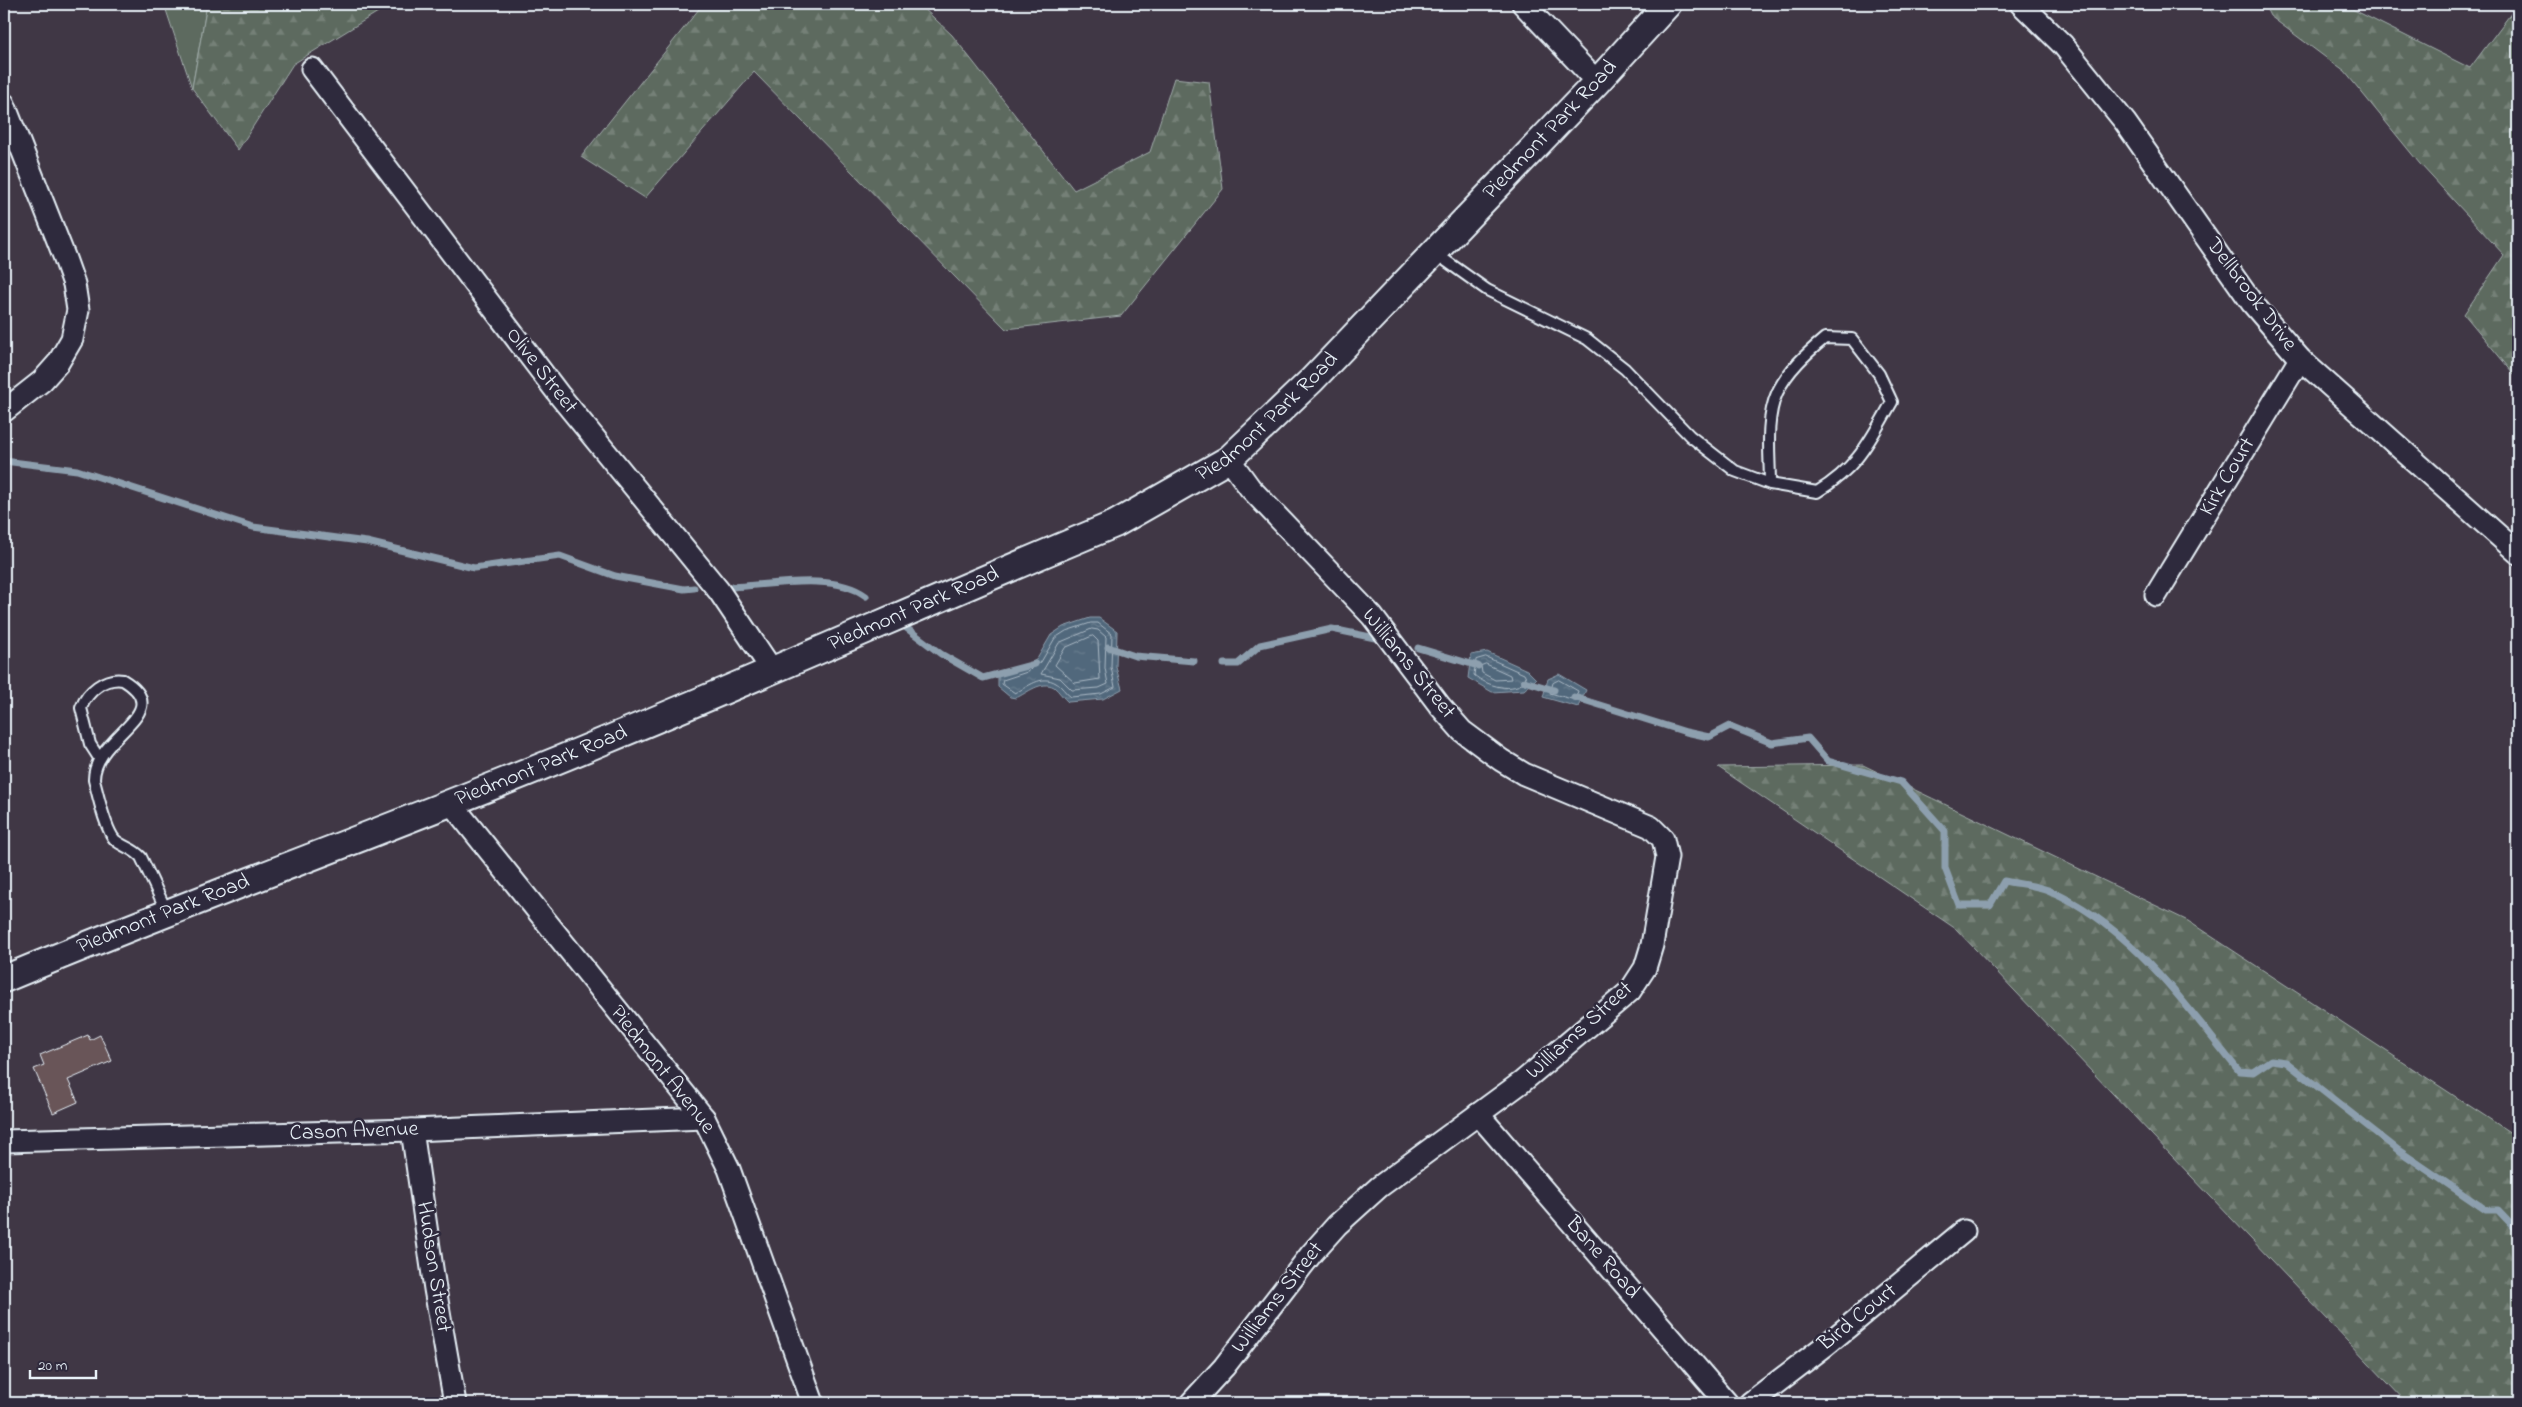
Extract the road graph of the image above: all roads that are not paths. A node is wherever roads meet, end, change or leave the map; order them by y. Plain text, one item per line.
1 (1523, 4) edge
2 (1668, 4) edge
3 (2021, 4) edge
4 (312, 69) dead end
5 (1597, 82) junction
6 (4, 104) edge
7 (1434, 252) junction
8 (2300, 359) junction
9 (4, 411) edge
10 (1229, 460) junction
11 (1770, 484) junction
12 (2518, 553) edge
13 (2156, 595) dead end
14 (772, 670) junction
15 (99, 758) junction
16 (451, 804) junction
17 (167, 913) junction
18 (4, 979) edge
19 (1478, 1114) junction
20 (704, 1118) junction
21 (412, 1130) junction
22 (4, 1141) edge
23 (1964, 1231) dead end
24 (455, 1403) edge
25 (813, 1403) edge
26 (1191, 1403) edge
27 (1727, 1403) edge
28 (1750, 1403) edge

1 - 5 street
2 - 5 street, Piedmont Park Road
3 - 8 street, Dellbrook Drive
4 - 14 street, Olive Street
5 - 7 street, Piedmont Park Road
6 - 9 street
7 - 10 street, Piedmont Park Road
7 - 11 lane
8 - 12 street, Dellbrook Drive
8 - 13 street, Kirk Court
10 - 14 street, Piedmont Park Road
10 - 19 street, Williams Street
11 - 11 lane
14 - 16 street, Piedmont Park Road
15 - 15 lane
15 - 17 lane
16 - 17 street, Piedmont Park Road
16 - 20 street, Piedmont Avenue
17 - 18 street, Piedmont Park Road
19 - 26 street, Williams Street
19 - 27 street, Bane Road
20 - 21 street, Cason Avenue
20 - 25 street, Piedmont Avenue
21 - 22 street, Cason Avenue
21 - 24 street, Hudson Street
23 - 28 street, Bird Court

